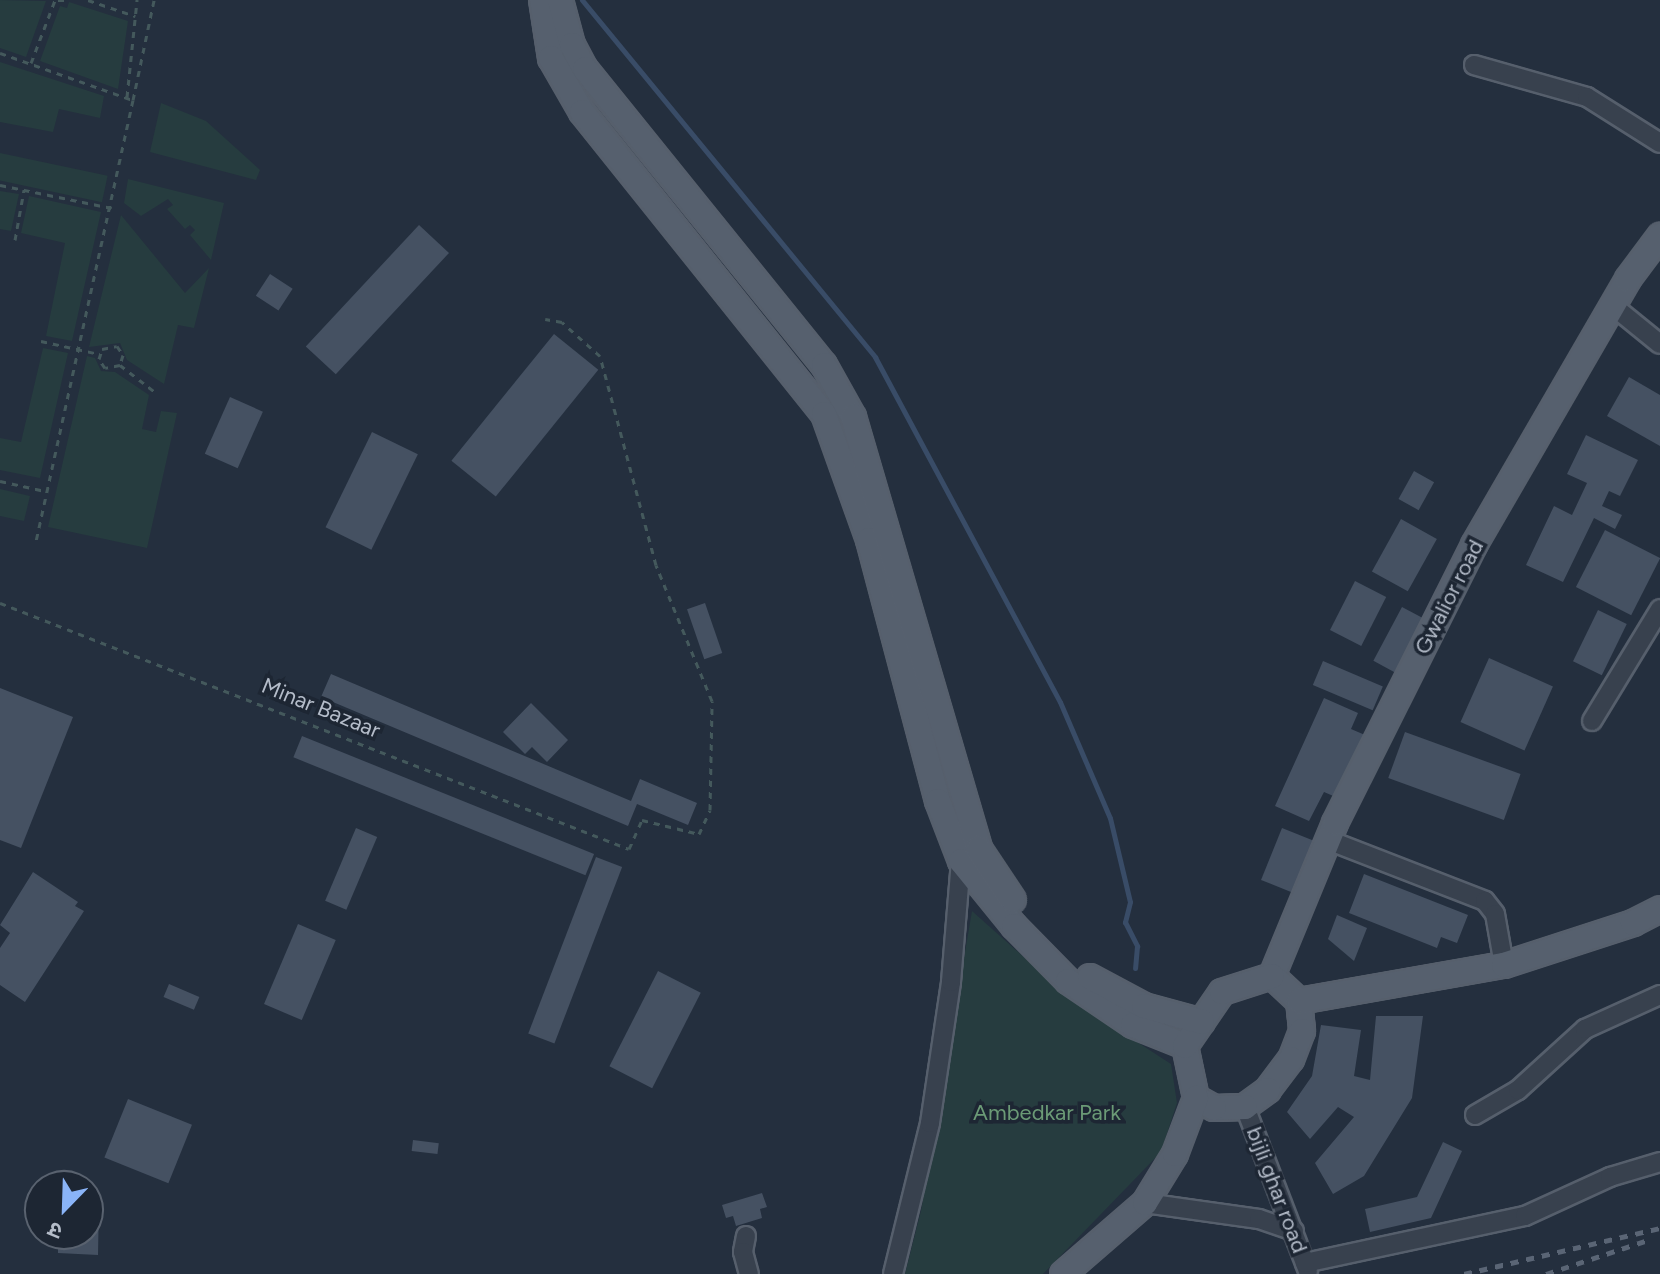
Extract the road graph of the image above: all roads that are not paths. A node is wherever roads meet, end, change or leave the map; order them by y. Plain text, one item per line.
1 (551, 4) edge
2 (1474, 65) dead end
3 (630, 130) junction
4 (1660, 143) edge
5 (609, 147) junction
6 (1660, 236) edge
7 (1613, 306) junction
8 (1660, 344) edge
9 (835, 409) junction
10 (1660, 609) edge
11 (1592, 721) dead end
12 (1328, 840) junction
13 (961, 861) junction
14 (1660, 909) edge
15 (1504, 965) junction
16 (1272, 976) junction
17 (1660, 995) edge
18 (1299, 1001) junction
19 (1202, 1022) junction
20 (1185, 1046) junction
21 (1196, 1098) junction
22 (1245, 1107) junction
23 (1475, 1115) dead end
24 (1660, 1162) edge
25 (1145, 1203) junction
26 (1294, 1231) junction
27 (746, 1236) dead end
28 (1307, 1268) edge
29 (749, 1274) edge
30 (893, 1274) edge
31 (1063, 1274) edge

1 - 3 main road
1 - 5 main road
2 - 4 street
3 - 5 main road
3 - 9 main road
5 - 9 main road
6 - 7 main road, Gwalior road
7 - 8 street
7 - 12 main road, Gwalior road
9 - 13 main road
9 - 19 main road
10 - 11 street
12 - 15 street
12 - 16 main road, Gwalior road
13 - 20 main road
13 - 30 street
14 - 15 main road
15 - 18 main road
16 - 18 main road
16 - 19 main road
17 - 23 street
18 - 22 main road
19 - 20 main road
20 - 21 main road
21 - 22 main road
21 - 25 main road
22 - 26 street, bijli ghar road
24 - 28 street
25 - 26 street
25 - 31 main road
26 - 28 street, bijli ghar road
27 - 29 street

